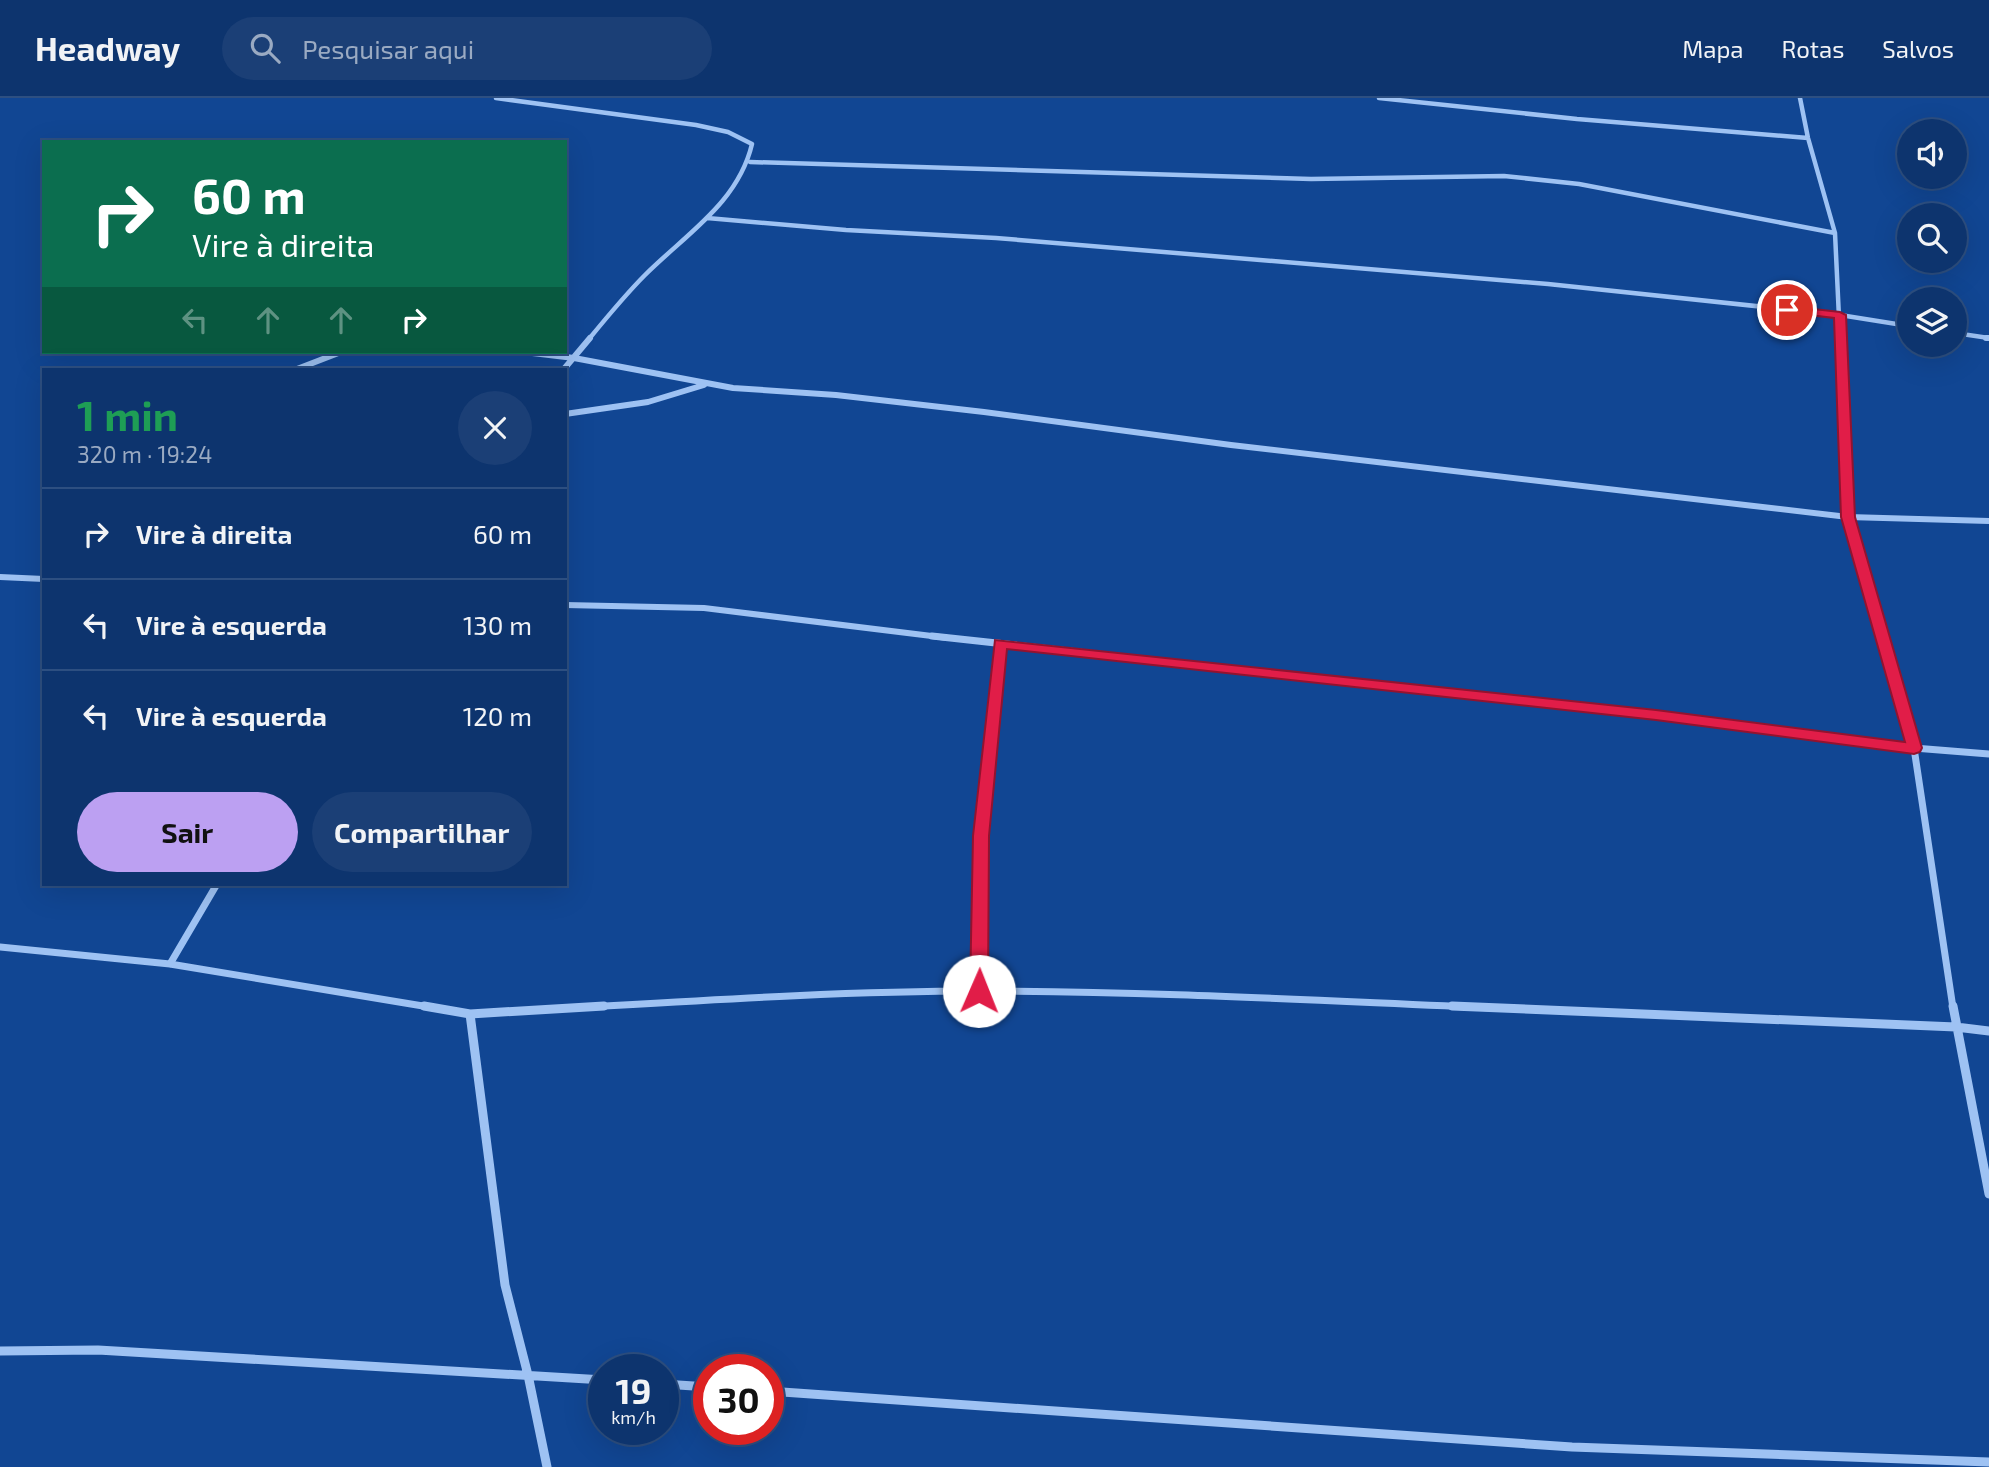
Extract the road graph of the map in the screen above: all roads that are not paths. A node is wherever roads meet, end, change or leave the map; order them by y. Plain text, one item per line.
1 (496, 98) edge
2 (1378, 98) edge
3 (1801, 98) edge
4 (1808, 138) junction
5 (750, 162) junction
6 (707, 218) junction
7 (1835, 233) junction
8 (1840, 315) junction
9 (1897, 324) edge
10 (1967, 335) edge
11 (1989, 338) edge
12 (336, 354) edge
13 (541, 354) edge
14 (574, 358) junction
15 (300, 368) edge
16 (565, 368) edge
17 (708, 383) junction
18 (567, 414) edge
19 (1848, 517) junction
20 (1989, 521) edge
21 (0, 578) edge
22 (42, 579) edge
23 (567, 605) edge
24 (1000, 644) junction
25 (1914, 748) junction
26 (1989, 754) edge
27 (216, 886) edge
28 (0, 947) edge
29 (170, 964) junction
30 (979, 991) junction
31 (470, 1014) junction
32 (1956, 1027) junction
33 (1989, 1031) edge
34 (1989, 1194) edge
35 (0, 1351) edge
36 (528, 1375) junction
37 (588, 1379) edge
38 (784, 1392) edge
39 (1989, 1462) edge
40 (547, 1467) edge

1 - 5 street
2 - 4 street
3 - 4 street
4 - 7 street
5 - 6 street
5 - 7 street
6 - 8 street
6 - 14 street
7 - 8 street
8 - 9 street
8 - 19 street
10 - 11 street
12 - 15 street
13 - 14 street
14 - 16 street
14 - 17 street
17 - 18 street
17 - 19 street
19 - 20 street
19 - 25 street
21 - 22 street
23 - 24 street
24 - 25 street
24 - 30 street
25 - 26 street
25 - 32 street
27 - 29 street
28 - 29 street
29 - 31 street
30 - 31 street
30 - 32 street
31 - 36 street
32 - 33 street
32 - 34 street
35 - 36 street
36 - 37 street
36 - 40 street
38 - 39 street

